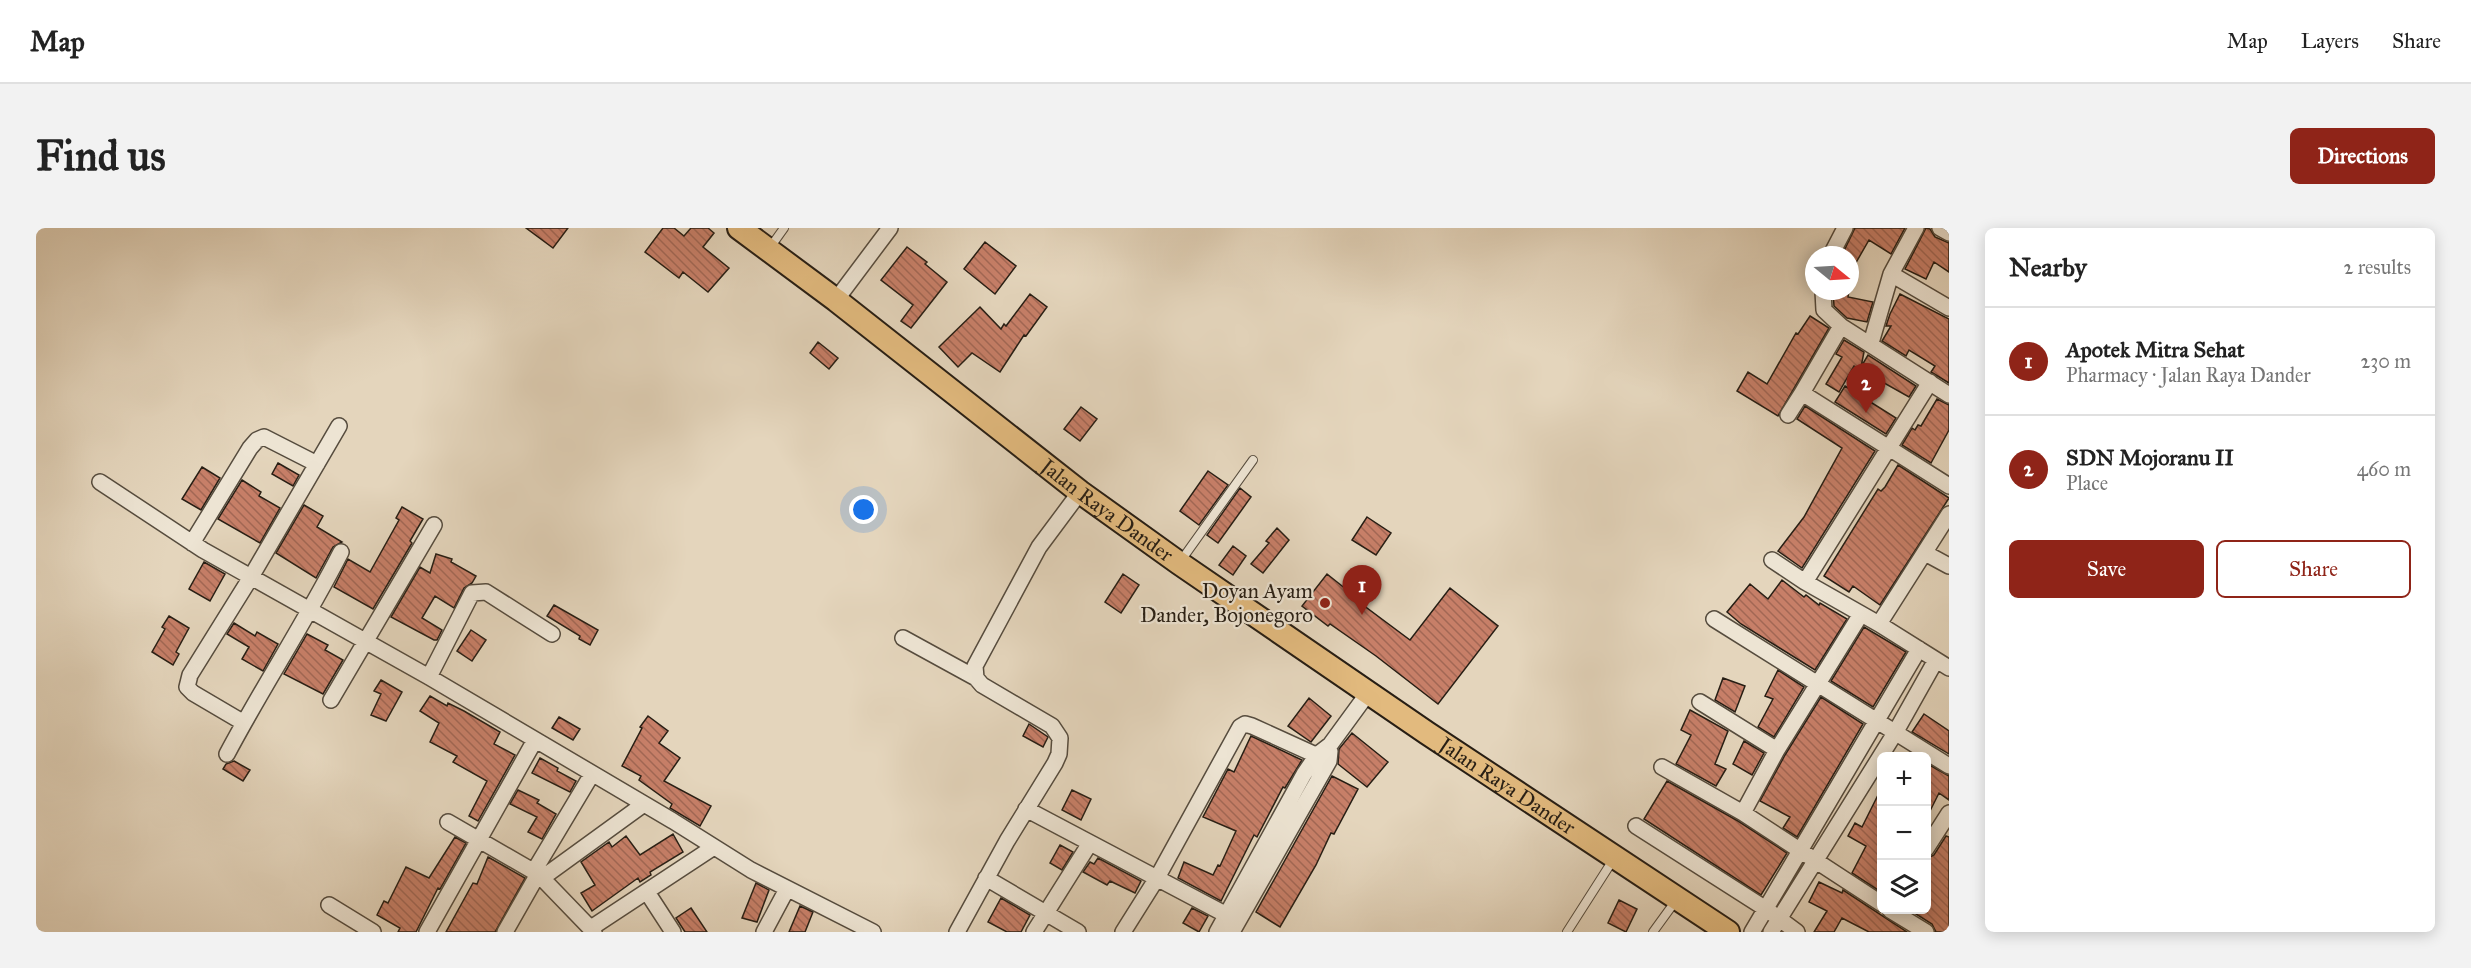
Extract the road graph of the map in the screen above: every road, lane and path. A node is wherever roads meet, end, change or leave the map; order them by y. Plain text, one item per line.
1 (739, 228) edge
2 (784, 228) edge
3 (890, 228) edge
4 (1845, 228) edge
5 (1916, 228) edge
6 (1940, 228) edge
7 (1949, 233) edge
8 (1836, 246) edge
9 (769, 250) junction
10 (1891, 274) junction
11 (836, 300) junction
12 (1823, 300) edge
13 (1949, 308) edge
14 (1841, 326) junction
15 (1871, 343) junction
16 (1930, 382) junction
17 (1802, 393) junction
18 (1949, 395) edge
19 (1788, 415) dead end
20 (339, 426) dead end
21 (1889, 449) junction
22 (1253, 460) dead end
23 (317, 464) junction
24 (100, 482) dead end
25 (1949, 486) edge
26 (1080, 492) junction
27 (1949, 514) edge
28 (434, 525) dead end
29 (192, 543) junction
30 (341, 552) dead end
31 (1925, 553) junction
32 (1772, 560) dead end
33 (1179, 563) junction
34 (1949, 566) edge
35 (251, 578) junction
36 (1805, 582) junction
37 (311, 611) junction
38 (1861, 614) junction
39 (1714, 619) dead end
40 (1879, 624) junction
41 (552, 634) dead end
42 (903, 638) dead end
43 (367, 642) junction
44 (1919, 649) junction
45 (1946, 665) edge
46 (429, 676) junction
47 (976, 678) junction
48 (1818, 685) junction
49 (1368, 693) junction
50 (331, 700) dead end
51 (1700, 702) dead end
52 (1877, 722) junction
53 (244, 723) junction
54 (1895, 733) junction
55 (535, 740) junction
56 (1777, 750) junction
57 (227, 754) dead end
58 (1323, 758) junction
59 (1949, 766) edge
60 (1662, 767) dead end
61 (592, 774) junction
62 (644, 804) junction
63 (1026, 809) junction
64 (1743, 813) junction
65 (1949, 813) edge
66 (448, 822) dead end
67 (1636, 826) dead end
68 (480, 840) junction
69 (1931, 841) edge
70 (1090, 843) junction
71 (714, 847) junction
72 (1800, 852) junction
73 (1616, 856) junction
74 (1814, 862) junction
75 (538, 874) junction
76 (986, 878) junction
77 (1157, 878) junction
78 (787, 889) junction
79 (647, 892) junction
80 (1678, 898) junction
81 (1877, 901) edge
82 (329, 905) dead end
83 (1046, 913) junction
84 (1898, 914) edge
85 (1772, 920) edge
86 (1232, 922) edge
87 (592, 930) edge
88 (373, 932) edge
89 (427, 932) edge
90 (505, 932) edge
91 (673, 932) edge
92 (764, 932) edge
93 (873, 932) edge
94 (957, 932) edge
95 (1034, 932) edge
96 (1078, 932) edge
97 (1123, 932) edge
98 (1217, 932) edge
99 (1567, 932) edge
100 (1653, 932) edge
101 (1728, 932) edge
102 (1752, 932) edge
103 (1797, 932) edge
104 (1926, 932) edge

1 - 9 main road, Jalan Raya Dander
2 - 9 lane
3 - 11 street
4 - 8 street
5 - 10 street
6 - 7 street
9 - 11 main road, Jalan Raya Dander
10 - 13 street
10 - 15 street
11 - 26 main road, Jalan Raya Dander
12 - 14 street
14 - 15 street
14 - 17 street
15 - 16 street
16 - 18 street
16 - 21 street
17 - 19 street
17 - 21 street
20 - 23 street
21 - 25 street
21 - 36 street
22 - 33 lane
23 - 29 street
23 - 35 street
24 - 29 street
26 - 33 main road, Jalan Raya Dander
26 - 47 street
27 - 31 street
28 - 43 street
29 - 35 street
30 - 37 street
31 - 34 street
31 - 40 street
32 - 36 street
33 - 49 main road, Jalan Raya Dander
35 - 37 street
35 - 53 street
36 - 38 street
37 - 43 street
37 - 53 street
38 - 40 street
38 - 48 street
39 - 48 street
40 - 44 street
41 - 46 street
42 - 47 street
43 - 46 street
43 - 50 street
44 - 45 street
44 - 52 street
45 - 54 street
46 - 55 street
47 - 63 street
48 - 52 street
48 - 56 street
49 - 58 street
49 - 73 main road, Jalan Raya Dander
51 - 56 street
52 - 54 street
52 - 72 street
53 - 57 street
54 - 59 street
54 - 74 street
55 - 61 street
55 - 68 street
56 - 64 street
58 - 77 street
58 - 86 street
60 - 64 street
61 - 62 street
61 - 75 street
62 - 71 street
62 - 75 street
63 - 70 street
63 - 76 street
64 - 72 street
65 - 69 street
66 - 68 street
67 - 85 street
68 - 75 street
68 - 89 street
70 - 77 street
70 - 83 street
71 - 78 street
71 - 79 street
72 - 74 street
72 - 85 street
73 - 80 main road, Jalan Raya Dander
73 - 99 lane
74 - 81 street
74 - 85 street
75 - 87 street
75 - 90 street
76 - 83 street
76 - 94 street
77 - 86 street
77 - 97 street
78 - 92 street
78 - 93 street
79 - 87 street
79 - 91 street
80 - 100 lane
80 - 101 main road, Jalan Raya Dander
82 - 88 street
83 - 95 street
83 - 96 street
84 - 104 street
85 - 102 street
85 - 103 street
86 - 98 street

